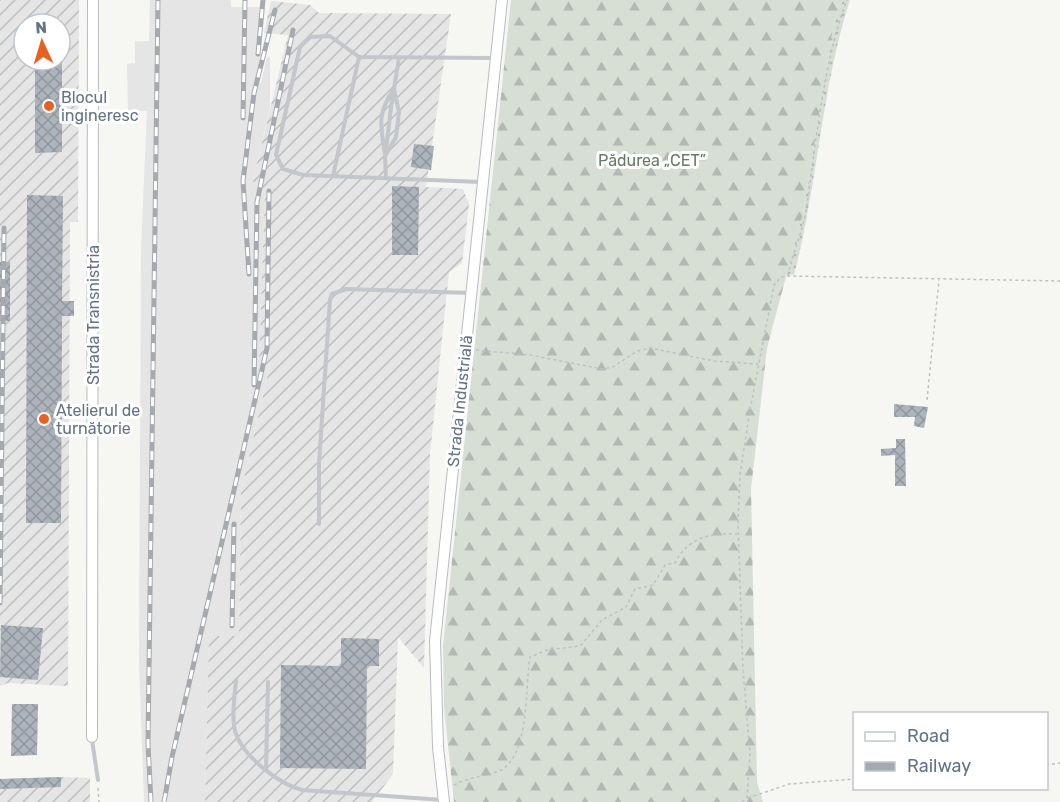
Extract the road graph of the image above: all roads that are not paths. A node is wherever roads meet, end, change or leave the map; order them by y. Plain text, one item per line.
1 (93, 0) edge
2 (502, 0) edge
3 (359, 57) junction
4 (399, 58) junction
5 (494, 58) junction
6 (394, 89) junction
7 (385, 156) junction
8 (333, 176) junction
9 (386, 178) junction
10 (483, 182) junction
11 (472, 293) junction
12 (319, 524) dead end
13 (236, 680) dead end
14 (268, 682) dead end
15 (92, 737) joint
16 (266, 770) junction
17 (98, 780) road end
18 (443, 798) edge

1 - 15 street, Strada Transnistria
2 - 5 street, Strada Industrială
3 - 4 lane
3 - 8 lane
3 - 8 lane
4 - 5 lane
4 - 6 lane
5 - 10 street, Strada Industrială
6 - 7 lane
6 - 7 lane
6 - 7 lane
7 - 9 lane
8 - 9 lane
9 - 10 lane
10 - 11 street, Strada Industrială
11 - 12 lane
11 - 18 street, Strada Industrială
13 - 16 lane
14 - 16 lane
15 - 17 lane
16 - 18 lane

